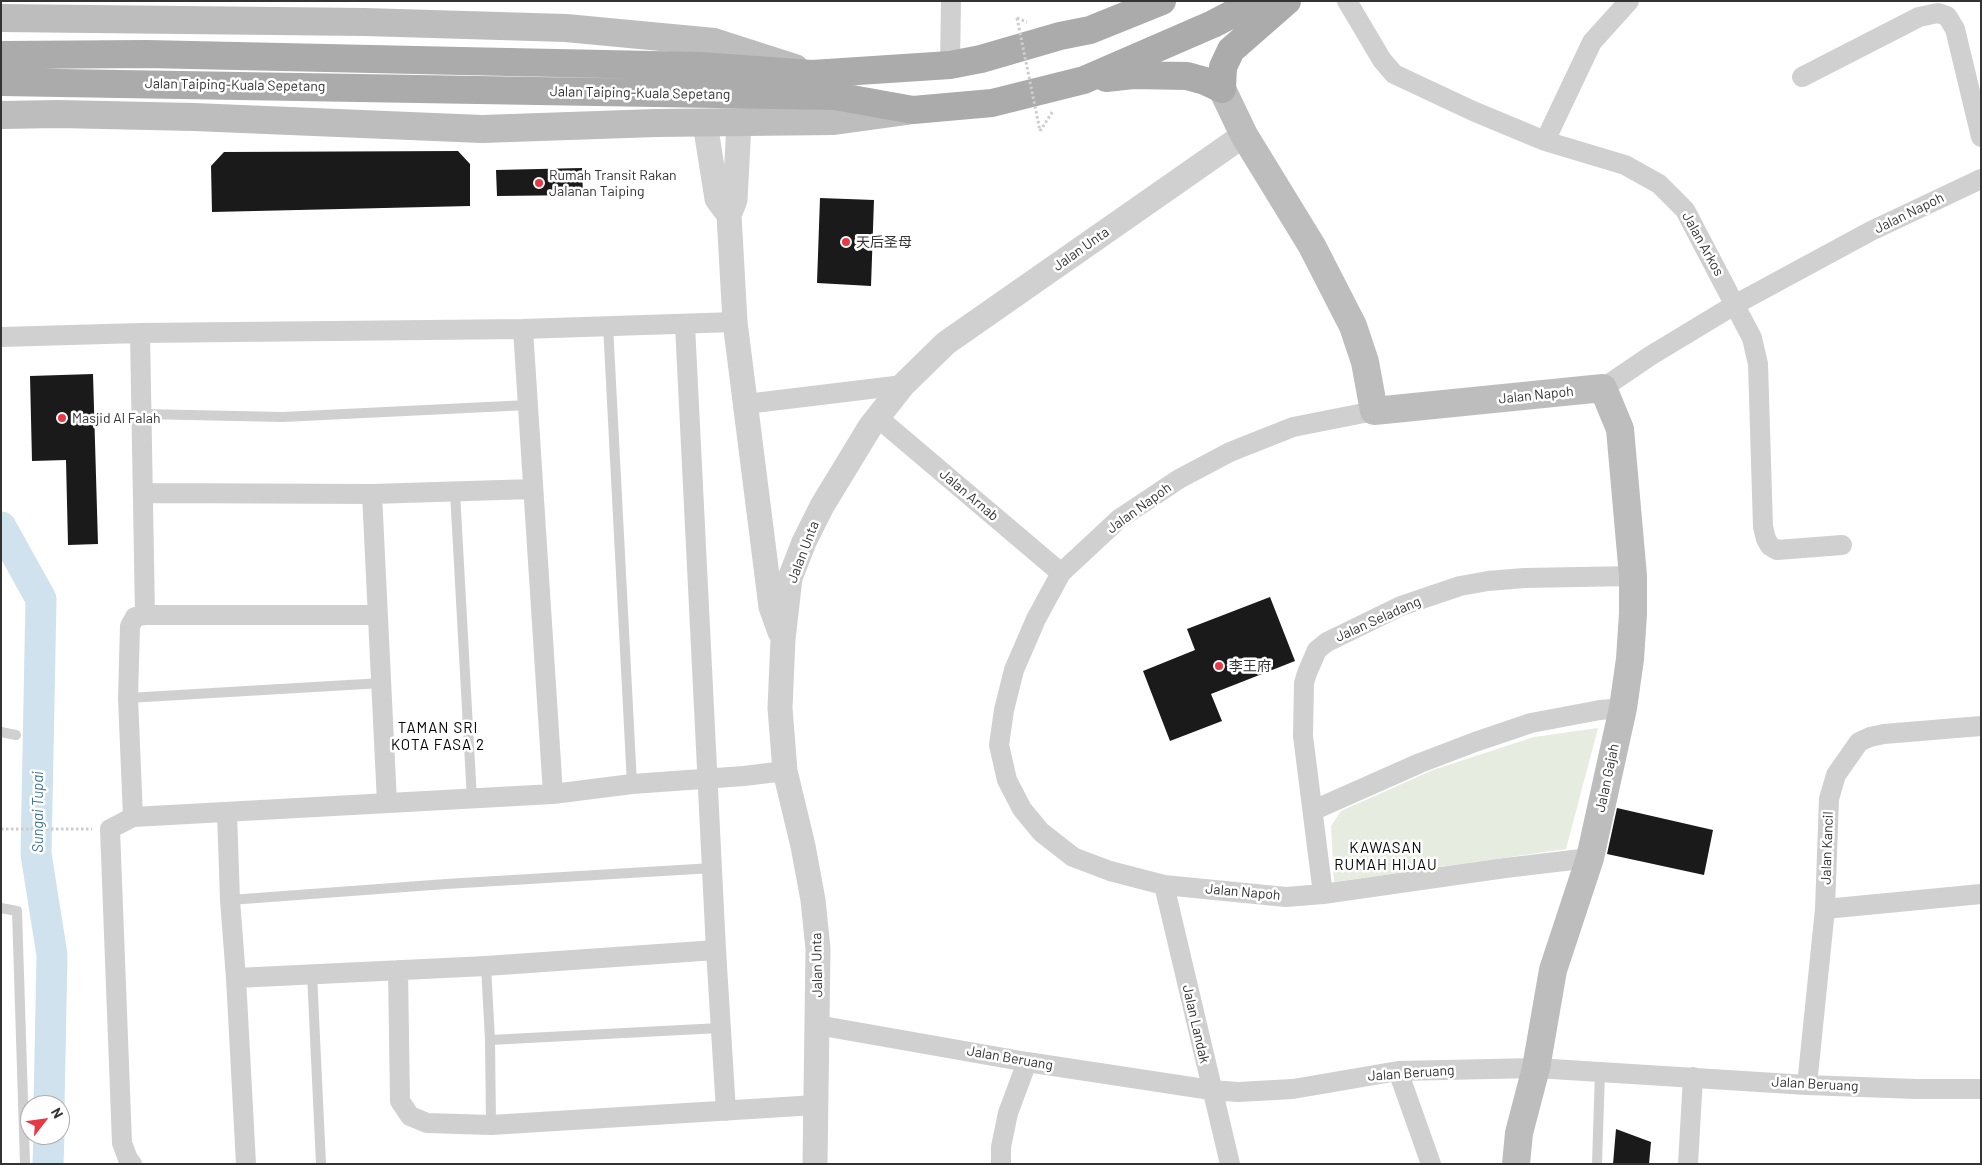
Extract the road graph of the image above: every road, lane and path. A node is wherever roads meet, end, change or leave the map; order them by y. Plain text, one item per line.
1 (951, 1) edge
2 (1162, 1) edge
3 (1258, 1) edge
4 (1287, 1) edge
5 (1347, 1) edge
6 (1629, 1) edge
7 (1, 18) edge
8 (1017, 18) dead end
9 (1090, 30) junction
10 (1, 55) edge
11 (1122, 64) junction
12 (950, 65) junction
13 (812, 74) junction
14 (1802, 77) dead end
15 (1084, 80) junction
16 (1, 82) edge
17 (1222, 89) junction
18 (913, 110) junction
19 (1, 115) edge
20 (705, 123) junction
21 (739, 123) junction
22 (1040, 131) dead end
23 (1244, 135) junction
24 (1981, 137) edge
25 (1545, 141) junction
26 (1981, 179) edge
27 (729, 215) junction
28 (1736, 304) junction
29 (735, 322) junction
30 (608, 325) junction
31 (685, 325) junction
32 (523, 329) junction
33 (140, 333) junction
34 (1, 337) edge
35 (903, 385) junction
36 (1603, 388) junction
37 (746, 404) junction
38 (528, 405) junction
39 (1374, 410) junction
40 (142, 414) junction
41 (877, 418) junction
42 (533, 489) junction
43 (455, 492) junction
44 (144, 493) junction
45 (372, 494) junction
46 (761, 523) junction
47 (1842, 545) dead end
48 (1061, 573) junction
49 (1633, 576) junction
50 (790, 578) junction
51 (145, 615) junction
52 (378, 615) junction
53 (783, 639) junction
54 (382, 683) junction
55 (128, 698) junction
56 (1623, 708) junction
57 (1981, 726) edge
58 (1, 732) edge
59 (16, 735) dead end
60 (785, 771) junction
61 (708, 778) junction
62 (632, 784) junction
63 (553, 794) junction
64 (472, 800) junction
65 (387, 803) junction
66 (1314, 810) junction
67 (227, 812) junction
68 (133, 817) junction
69 (3, 829) edge
70 (74, 829) dead end
71 (1590, 858) junction
72 (713, 868) junction
73 (1164, 885) junction
74 (1323, 894) junction
75 (1981, 894) edge
76 (230, 900) junction
77 (1, 908) edge
78 (1825, 909) junction
79 (716, 950) junction
80 (486, 966) junction
81 (398, 970) junction
82 (312, 974) junction
83 (236, 978) junction
84 (817, 1025) junction
85 (720, 1028) junction
86 (490, 1040) junction
87 (1027, 1062) junction
88 (1536, 1068) junction
89 (1398, 1071) junction
90 (1600, 1072) junction
91 (1693, 1077) junction
92 (1807, 1084) junction
93 (1981, 1089) edge
94 (1211, 1090) junction
95 (816, 1105) junction
96 (726, 1111) junction
97 (491, 1125) junction
98 (25, 1164) edge
99 (132, 1164) edge
100 (246, 1164) edge
101 (321, 1164) edge
102 (815, 1164) edge
103 (1001, 1164) edge
104 (1230, 1164) edge
105 (1431, 1164) edge
106 (1516, 1164) edge
107 (1597, 1164) edge
108 (1688, 1164) edge

1 - 12 street
2 - 9 main road, Jalan Taiping-Kuala Sepetang
3 - 11 main road, Jalan Taiping-Kuala Sepetang
4 - 17 main road
5 - 25 street, Jalan Arkos
6 - 25 street
7 - 13 main road
8 - 22 path, bridge
9 - 11 main road
9 - 12 main road, Jalan Taiping-Kuala Sepetang
10 - 13 main road, Jalan Taiping-Kuala Sepetang
11 - 15 main road, Jalan Taiping-Kuala Sepetang
12 - 13 main road, Jalan Taiping-Kuala Sepetang
14 - 24 street
15 - 17 main road
15 - 18 main road, Jalan Taiping-Kuala Sepetang
16 - 18 main road, Jalan Taiping-Kuala Sepetang
17 - 23 main road
18 - 21 main road
19 - 20 main road
20 - 21 main road
20 - 27 street
21 - 27 street
23 - 35 street, Jalan Unta
23 - 39 main road
25 - 28 street, Jalan Arkos
26 - 28 street, Jalan Napoh
27 - 29 street
28 - 36 street, Jalan Napoh
28 - 47 street, Jalan Arkos
29 - 31 street
29 - 37 street
30 - 31 street
30 - 32 street
30 - 62 lane
31 - 61 street
32 - 33 street
32 - 38 street
33 - 34 street
33 - 40 street
35 - 37 street
35 - 41 street, Jalan Unta
36 - 39 main road, Jalan Napoh
36 - 49 main road, Jalan Gajah
37 - 46 street
38 - 40 lane
38 - 42 street
39 - 48 street, Jalan Napoh
40 - 44 street
41 - 48 street, Jalan Arnab
41 - 50 street, Jalan Unta
42 - 43 street
42 - 63 street
43 - 45 street
43 - 64 lane
44 - 45 street
44 - 51 street
45 - 52 street
46 - 50 street
46 - 53 street
48 - 73 street, Jalan Napoh
49 - 56 main road, Jalan Gajah
49 - 66 street, Jalan Seladang
50 - 53 street, Jalan Unta
51 - 52 street
51 - 55 street
52 - 54 street
53 - 60 street, Jalan Unta
54 - 55 lane
54 - 65 street
55 - 68 street
56 - 66 street
56 - 71 main road, Jalan Gajah
57 - 78 street, Jalan Kancil
58 - 59 lane
60 - 61 street
60 - 84 street, Jalan Unta
61 - 62 street
61 - 72 street
62 - 63 street
63 - 64 street
64 - 65 street
65 - 67 street
66 - 74 street, Jalan Seladang
67 - 68 street
67 - 76 street
68 - 99 street
69 - 70 path
71 - 74 street, Jalan Napoh
71 - 88 main road, Jalan Gajah
72 - 76 lane
72 - 79 street
73 - 74 street, Jalan Napoh
73 - 94 street, Jalan Landak
75 - 78 street
76 - 83 street
77 - 98 lane
78 - 92 street, Jalan Kancil
79 - 80 street
79 - 85 street
80 - 81 street
80 - 86 lane
81 - 82 street
81 - 97 street
82 - 83 street
82 - 101 lane
83 - 100 street
84 - 87 street, Jalan Beruang
84 - 95 street, Jalan Unta
85 - 86 lane
85 - 96 street
86 - 97 lane
87 - 94 street, Jalan Beruang
87 - 103 street
88 - 89 street, Jalan Beruang
88 - 90 street, Jalan Beruang
88 - 106 main road, Jalan Gajah
89 - 94 street, Jalan Beruang
89 - 105 street
90 - 91 street, Jalan Beruang
90 - 107 lane
91 - 92 street, Jalan Beruang
91 - 108 street
92 - 93 street, Jalan Beruang
94 - 104 street, Jalan Landak
95 - 96 street
95 - 102 street, Jalan Unta
96 - 97 street

